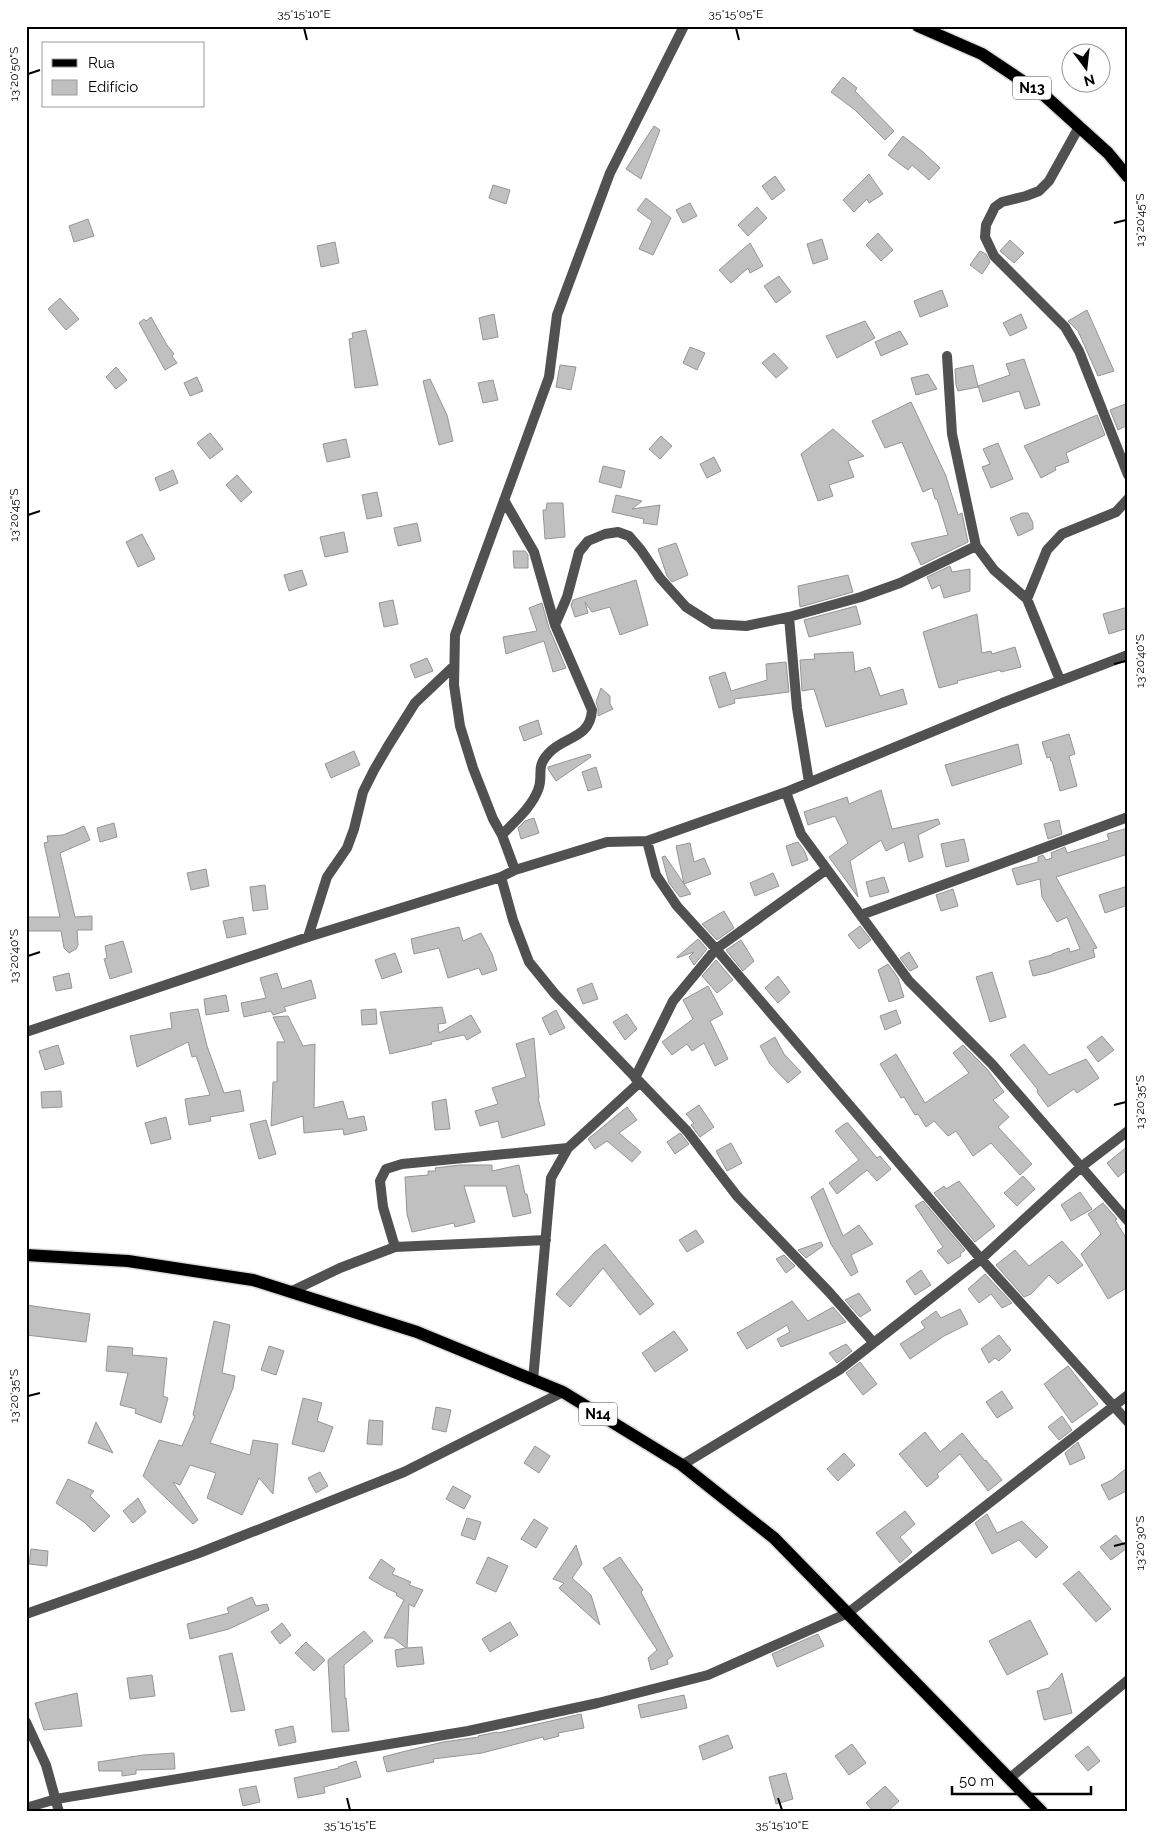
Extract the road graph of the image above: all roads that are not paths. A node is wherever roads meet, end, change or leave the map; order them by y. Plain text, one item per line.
1 (684, 26) edge
2 (918, 26) edge
3 (1079, 127) junction
4 (1128, 177) edge
5 (947, 356) dead end
6 (1128, 475) edge
7 (1128, 499) edge
8 (504, 500) junction
9 (976, 546) junction
10 (1027, 599) junction
11 (788, 617) junction
12 (555, 625) junction
13 (1124, 658) edge
14 (454, 666) junction
15 (1060, 680) junction
16 (809, 782) junction
17 (786, 792) junction
18 (1128, 817) edge
19 (502, 835) junction
20 (647, 841) junction
21 (515, 870) junction
22 (826, 870) junction
23 (501, 877) junction
24 (861, 915) junction
25 (308, 937) junction
26 (716, 949) junction
27 (26, 1032) edge
28 (637, 1080) junction
29 (1128, 1130) edge
30 (568, 1148) junction
31 (1081, 1167) junction
32 (1128, 1221) edge
33 (546, 1240) junction
34 (395, 1247) junction
35 (26, 1255) edge
36 (981, 1259) junction
37 (290, 1292) junction
38 (873, 1342) junction
39 (533, 1380) junction
40 (563, 1392) junction
41 (1128, 1395) edge
42 (1113, 1406) junction
43 (1128, 1422) edge
44 (682, 1465) junction
45 (848, 1613) junction
46 (26, 1614) edge
47 (1128, 1680) edge
48 (26, 1722) edge
49 (1010, 1778) junction
50 (56, 1799) junction
51 (26, 1808) edge
52 (58, 1812) edge
53 (1042, 1812) edge

1 - 8 street
2 - 3 main road, N13
3 - 4 main road, N13
3 - 6 street
5 - 9 street
7 - 10 street
8 - 12 street
8 - 14 street
9 - 10 street
9 - 11 street
10 - 15 street
11 - 12 street
11 - 16 street
12 - 19 street
13 - 15 street
14 - 19 street
14 - 25 street
15 - 16 street
16 - 17 street
17 - 20 street
17 - 22 street
18 - 24 street
19 - 21 street
20 - 21 street
20 - 26 street
21 - 23 street
22 - 24 street
22 - 26 street
23 - 25 street
23 - 28 street
24 - 31 street
25 - 27 street
26 - 28 street
26 - 36 street
28 - 30 street
28 - 38 street
29 - 31 street
30 - 33 street
30 - 34 street
31 - 32 street
31 - 36 street
33 - 34 street
33 - 39 street
34 - 37 street
35 - 37 main road, N14
36 - 38 street
36 - 42 street
37 - 39 main road, N14
38 - 44 street
39 - 40 main road, N14
40 - 44 main road, N14
40 - 46 street
41 - 42 street
42 - 43 street
42 - 45 street
44 - 45 main road, N14
45 - 49 main road, N14
45 - 50 street
47 - 49 street
48 - 50 street
49 - 53 main road, N14
50 - 51 street
50 - 52 street

